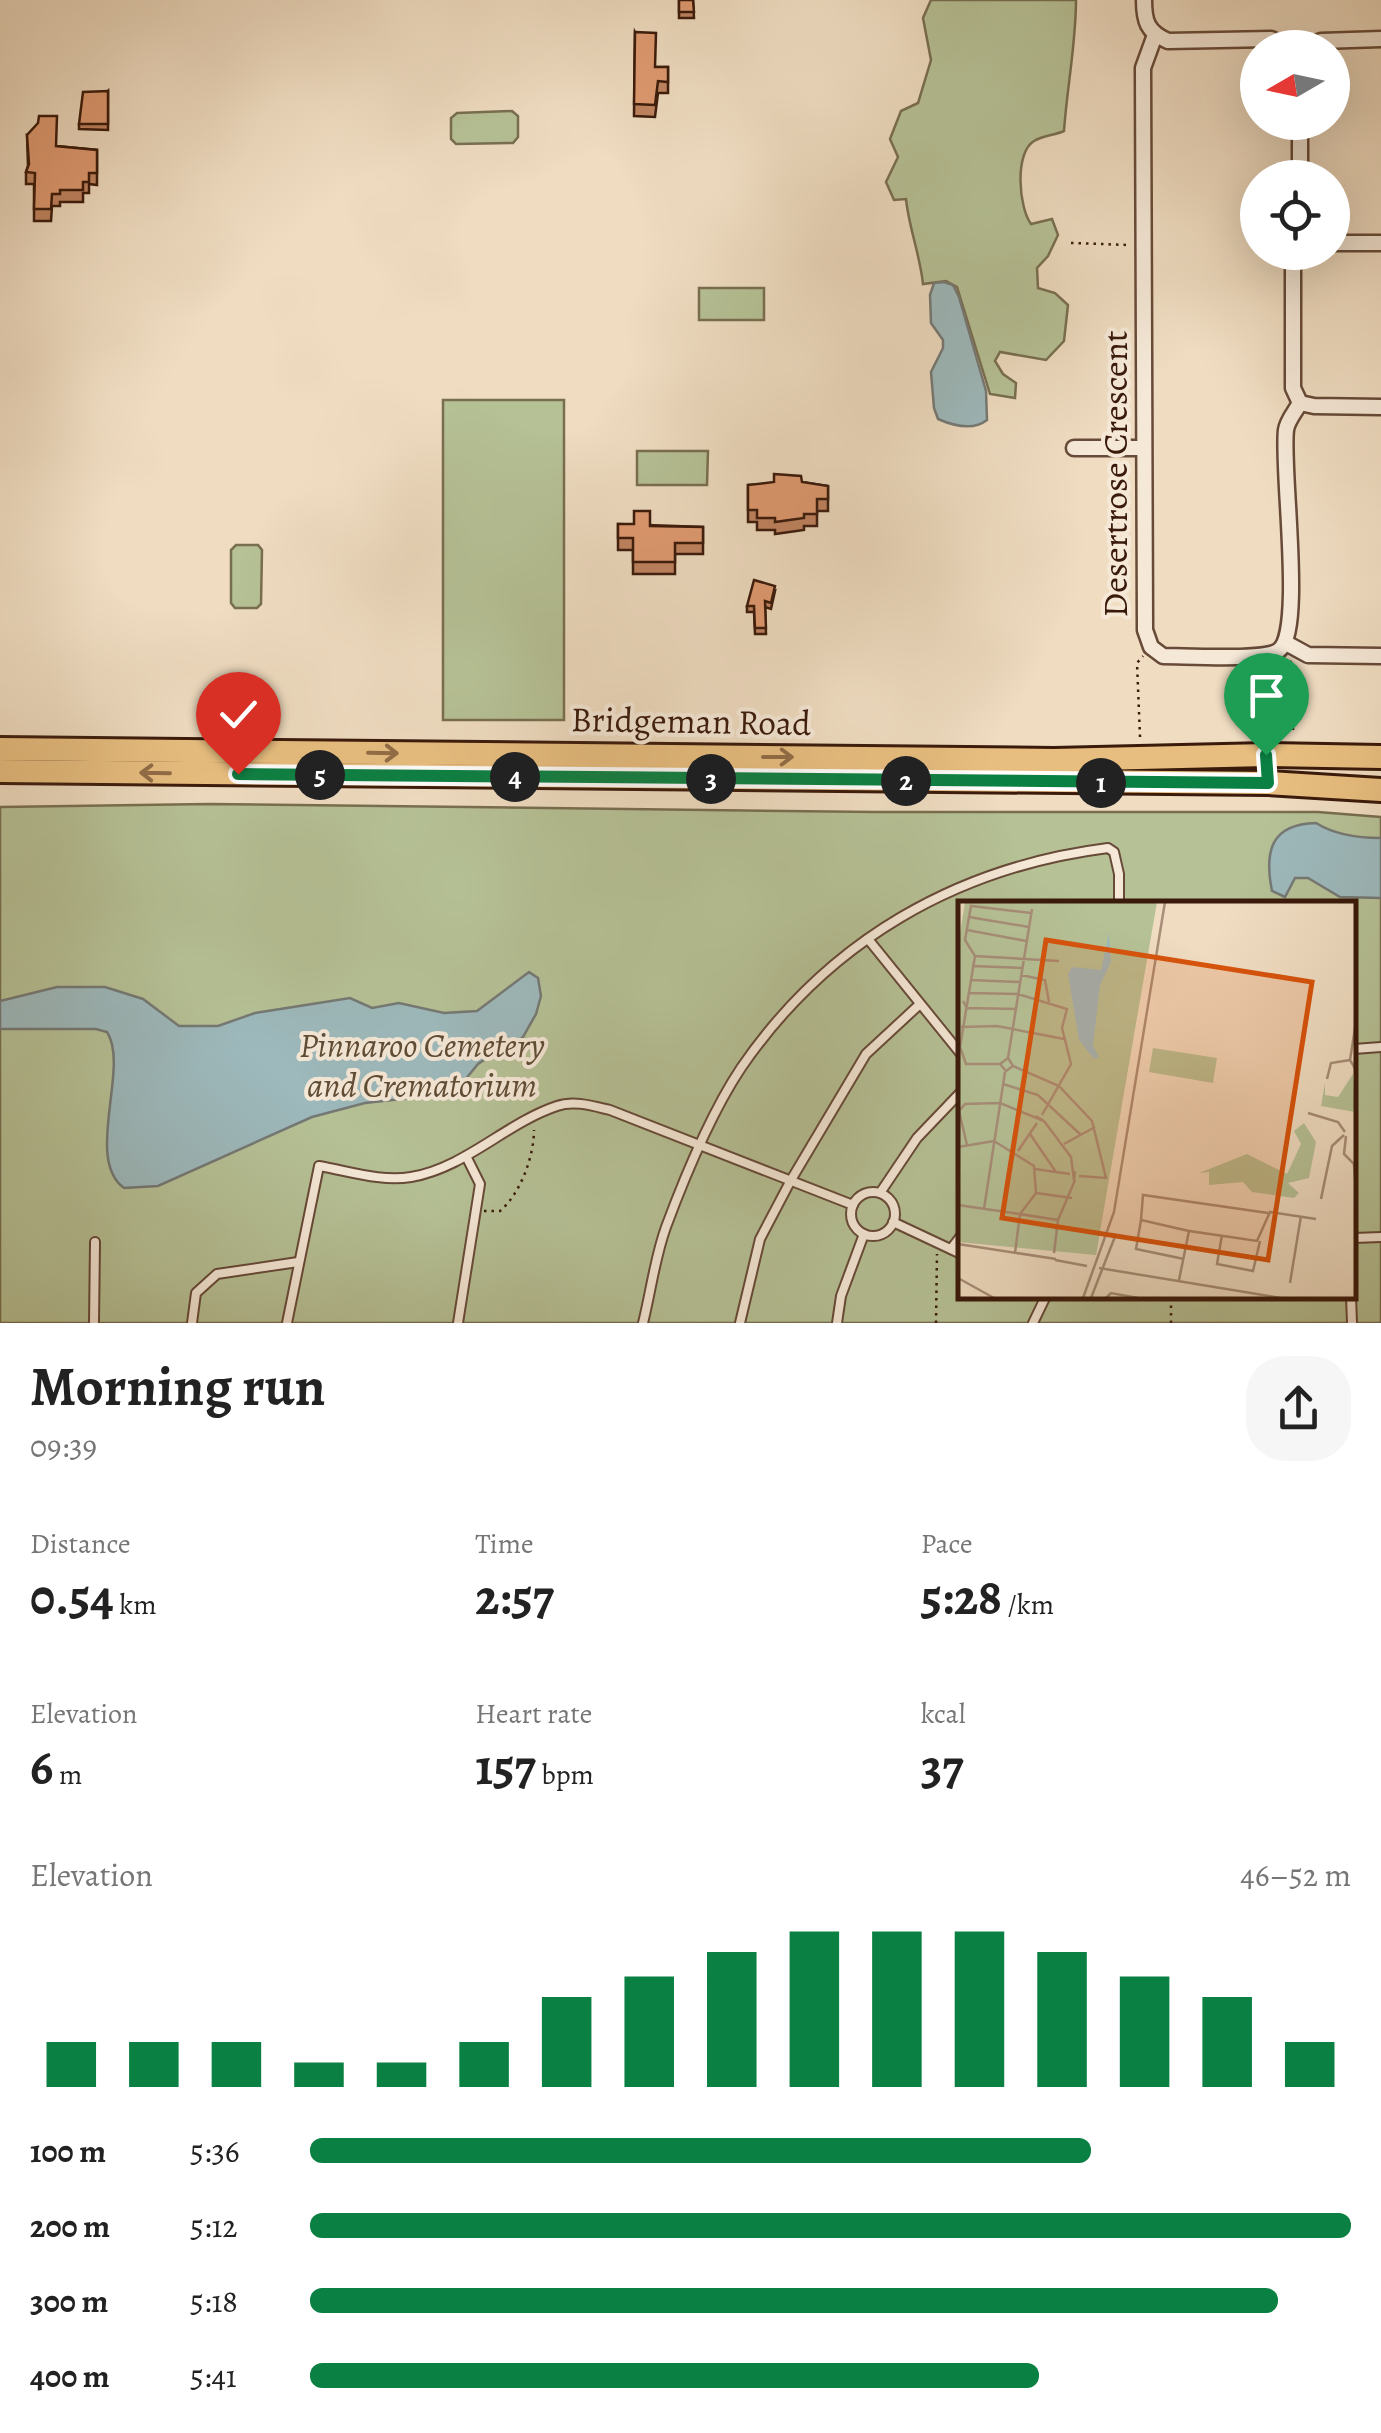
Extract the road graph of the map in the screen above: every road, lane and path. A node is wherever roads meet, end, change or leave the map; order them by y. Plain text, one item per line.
1 (1144, 0) edge
2 (1155, 35) junction
3 (1240, 40) edge
4 (1350, 40) edge
5 (1381, 40) edge
6 (1071, 243) dead end
7 (1350, 243) edge
8 (1381, 244) edge
9 (1145, 245) junction
10 (1293, 270) edge
11 (1300, 403) junction
12 (1381, 407) edge
13 (1074, 448) dead end
14 (1144, 448) junction
15 (1283, 646) junction
16 (1151, 647) junction
17 (1381, 656) edge
18 (1293, 733) dead end
19 (1140, 738) dead end
20 (0, 749) edge
21 (1266, 755) junction
22 (1381, 757) edge
23 (0, 771) edge
24 (1268, 783) junction
25 (1381, 790) edge
26 (1119, 901) edge
27 (868, 939) junction
28 (920, 1004) junction
29 (958, 1050) edge
30 (958, 1095) edge
31 (532, 1119) junction
32 (701, 1145) junction
33 (466, 1156) junction
34 (791, 1180) junction
35 (880, 1193) junction
36 (853, 1205) junction
37 (475, 1211) junction
38 (893, 1222) junction
39 (864, 1234) junction
40 (1381, 1237) edge
41 (1356, 1238) edge
42 (958, 1240) edge
43 (95, 1242) dead end
44 (938, 1243) junction
45 (951, 1249) junction
46 (958, 1252) edge
47 (298, 1262) junction
48 (1045, 1298) edge
49 (94, 1323) edge
50 (192, 1323) edge
51 (286, 1323) edge
52 (458, 1323) edge
53 (643, 1323) edge
54 (740, 1323) edge
55 (837, 1323) edge
56 (936, 1323) edge
57 (1033, 1323) edge

1 - 2 street
2 - 3 street
2 - 9 street, Desertrose Crescent
4 - 5 street
6 - 9 path
7 - 8 street
9 - 14 street, Desertrose Crescent
10 - 11 street
11 - 12 street
11 - 15 street
13 - 14 street
14 - 16 street, Desertrose Crescent
15 - 16 street, Desertrose Crescent
15 - 17 street
15 - 18 path
16 - 19 path
20 -> 21 main road, Bridgeman Road
21 - 22 main road, Bridgeman Road
21 - 24 main road
24 -> 23 main road, Bridgeman Road
24 - 25 main road, Bridgeman Road
26 - 27 lane
27 - 28 lane
27 - 32 lane
28 - 29 lane
28 - 34 lane
30 - 35 lane
31 - 32 lane
31 - 33 lane
31 - 37 path
32 - 34 lane
32 - 53 lane
33 - 37 lane
33 - 47 lane
34 - 36 lane
34 - 54 lane
35 - 36 lane
35 - 38 lane
36 - 39 lane
37 - 52 lane
38 - 39 lane
38 - 44 lane
39 - 55 lane
40 - 41 lane
42 - 45 lane
43 - 49 lane
44 - 45 lane
44 - 56 path
45 - 46 lane
47 - 50 lane
47 - 51 lane
48 - 57 lane

